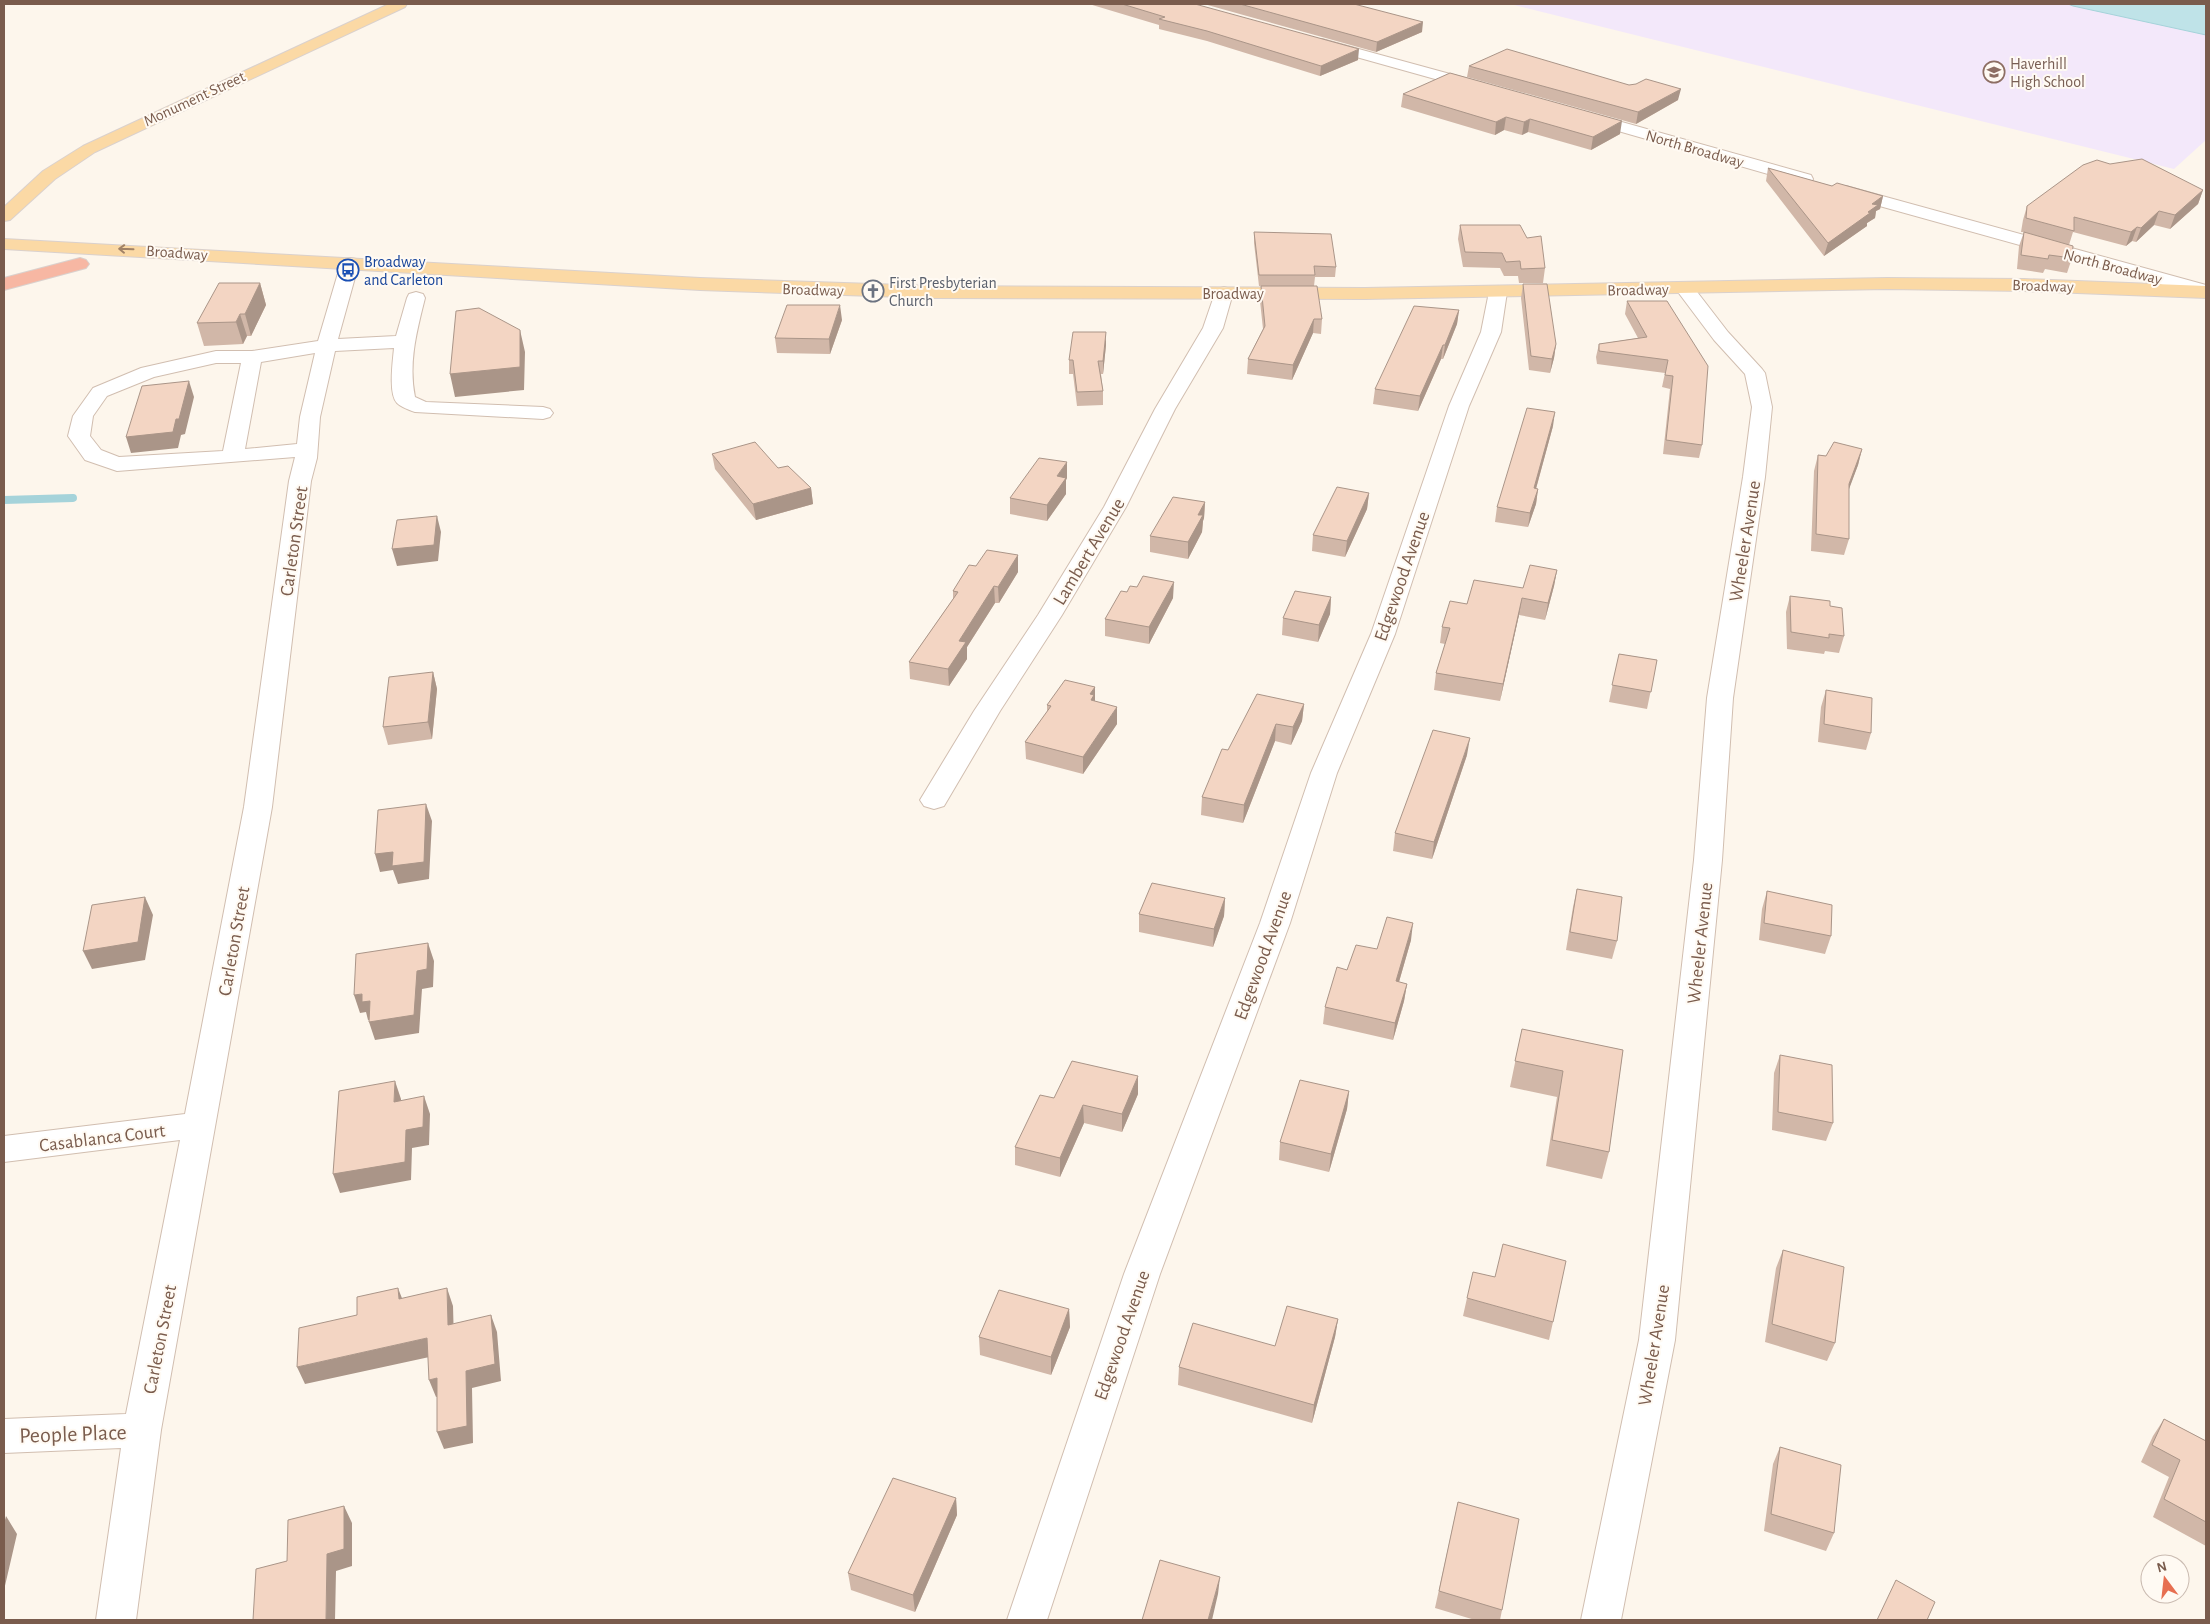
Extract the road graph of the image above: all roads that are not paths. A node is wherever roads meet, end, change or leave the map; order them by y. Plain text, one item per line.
1 (400, 4) edge
2 (1309, 40) edge
3 (1494, 91) edge
4 (1569, 112) edge
5 (4, 216) edge
6 (4, 244) edge
7 (4, 262) edge
8 (350, 263) junction
9 (80, 264) junction
10 (4, 284) edge
11 (1684, 288) junction
12 (2206, 291) edge
13 (1498, 292) junction
14 (1224, 293) junction
15 (416, 298) dead end
16 (404, 341) junction
17 (325, 346) junction
18 (252, 357) junction
19 (544, 413) dead end
20 (306, 450) junction
21 (234, 457) junction
22 (934, 800) dead end
23 (199, 1125) junction
24 (4, 1149) edge
25 (142, 1430) junction
26 (4, 1436) edge
27 (116, 1620) edge
28 (1027, 1620) edge
29 (1601, 1620) edge

1 - 5 main road, Monument Street
2 - 3 street
4 - 12 street, North Broadway
8 -> 6 main road, Broadway
7 - 9 main road, Broadway
8 - 9 main road, Broadway
8 - 14 main road, Broadway
8 - 17 street, Carleton Street
9 - 10 highway
11 - 12 main road, Broadway
11 - 13 main road, Broadway
11 - 29 street, Wheeler Avenue
13 - 14 main road, Broadway
13 - 28 street, Edgewood Avenue
14 - 22 street, Lambert Avenue
15 - 16 street
16 - 17 street
16 - 19 street
17 - 18 street
17 - 20 street, Carleton Street
18 - 21 street
18 - 21 street
20 - 21 street
20 - 23 street, Carleton Street
23 - 24 street, Casablanca Court
23 - 25 street, Carleton Street
25 - 26 street, People Place
25 - 27 street, Carleton Street

